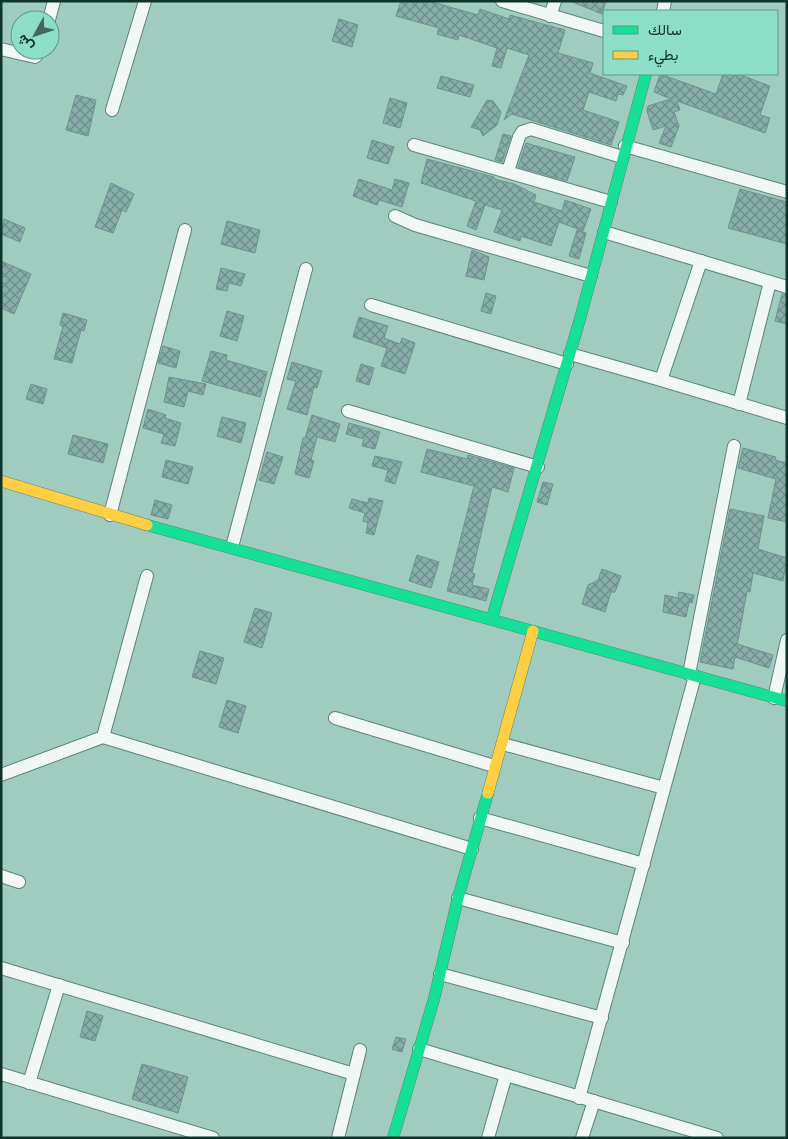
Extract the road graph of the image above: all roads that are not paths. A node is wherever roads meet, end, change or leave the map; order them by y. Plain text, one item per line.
1 (145, 1) edge
2 (502, 1) edge
3 (555, 1) edge
4 (550, 16) junction
5 (603, 31) edge
6 (646, 75) edge
7 (112, 110) dead end
8 (414, 145) dead end
9 (623, 152) junction
10 (508, 171) junction
11 (787, 192) edge
12 (610, 202) junction
13 (395, 216) dead end
14 (185, 230) dead end
15 (604, 232) junction
16 (701, 261) junction
17 (306, 269) dead end
18 (591, 276) junction
19 (770, 282) junction
20 (787, 287) edge
21 (371, 305) dead end
22 (569, 359) junction
23 (661, 380) junction
24 (739, 404) junction
25 (348, 412) dead end
26 (787, 418) edge
27 (734, 446) dead end
28 (538, 467) junction
29 (1, 481) edge
30 (110, 515) junction
31 (232, 547) junction
32 (147, 576) dead end
33 (492, 618) junction
34 (533, 631) junction
35 (787, 640) edge
36 (692, 675) junction
37 (774, 698) junction
38 (787, 701) edge
39 (335, 718) dead end
40 (103, 737) junction
41 (503, 744) junction
42 (494, 766) junction
43 (1, 775) edge
44 (664, 788) junction
45 (480, 818) junction
46 (472, 849) junction
47 (644, 864) junction
48 (1, 876) edge
49 (19, 882) dead end
50 (458, 898) junction
51 (622, 943) junction
52 (1, 968) edge
53 (440, 974) junction
54 (59, 985) junction
55 (602, 1018) junction
56 (419, 1049) junction
57 (360, 1050) dead end
58 (1, 1074) edge
59 (354, 1074) junction
60 (506, 1075) junction
61 (29, 1082) junction
62 (580, 1098) junction
63 (594, 1101) junction
64 (680, 1132) edge
65 (213, 1138) edge
66 (338, 1138) edge
67 (393, 1138) edge
68 (488, 1138) edge
69 (582, 1138) edge
70 (717, 1138) edge

1 - 7 street
2 - 4 street
3 - 4 street
4 - 5 street
6 - 9 street
8 - 10 street
9 - 10 street
9 - 11 street
9 - 12 street
10 - 12 street
12 - 15 street
13 - 18 street
14 - 30 street
15 - 16 street
15 - 18 street
16 - 19 street
16 - 23 street
17 - 31 street
18 - 22 street
19 - 20 street
19 - 24 street
21 - 22 street
22 - 23 street
22 - 28 street
23 - 24 street
24 - 26 street
25 - 28 street
27 - 36 street
28 - 33 street
29 - 30 street
30 - 31 street
31 - 33 street
32 - 40 street
33 - 34 street
34 - 36 street
34 - 41 street
35 - 37 street
36 - 37 street
36 - 44 street
37 - 38 street
39 - 42 street
40 - 43 street
40 - 46 street
41 - 42 street
41 - 44 street
42 - 45 street
44 - 47 street
45 - 46 street
45 - 47 street
46 - 50 street
47 - 51 street
48 - 49 street
50 - 51 street
50 - 53 street
51 - 55 street
52 - 54 street
53 - 55 street
53 - 56 street
54 - 59 street
54 - 61 street
55 - 62 street
56 - 60 street
56 - 67 street
57 - 59 street
58 - 61 street
59 - 66 street
60 - 62 street
60 - 68 street
61 - 65 street
62 - 63 street
63 - 64 street
63 - 69 street
64 - 70 street

